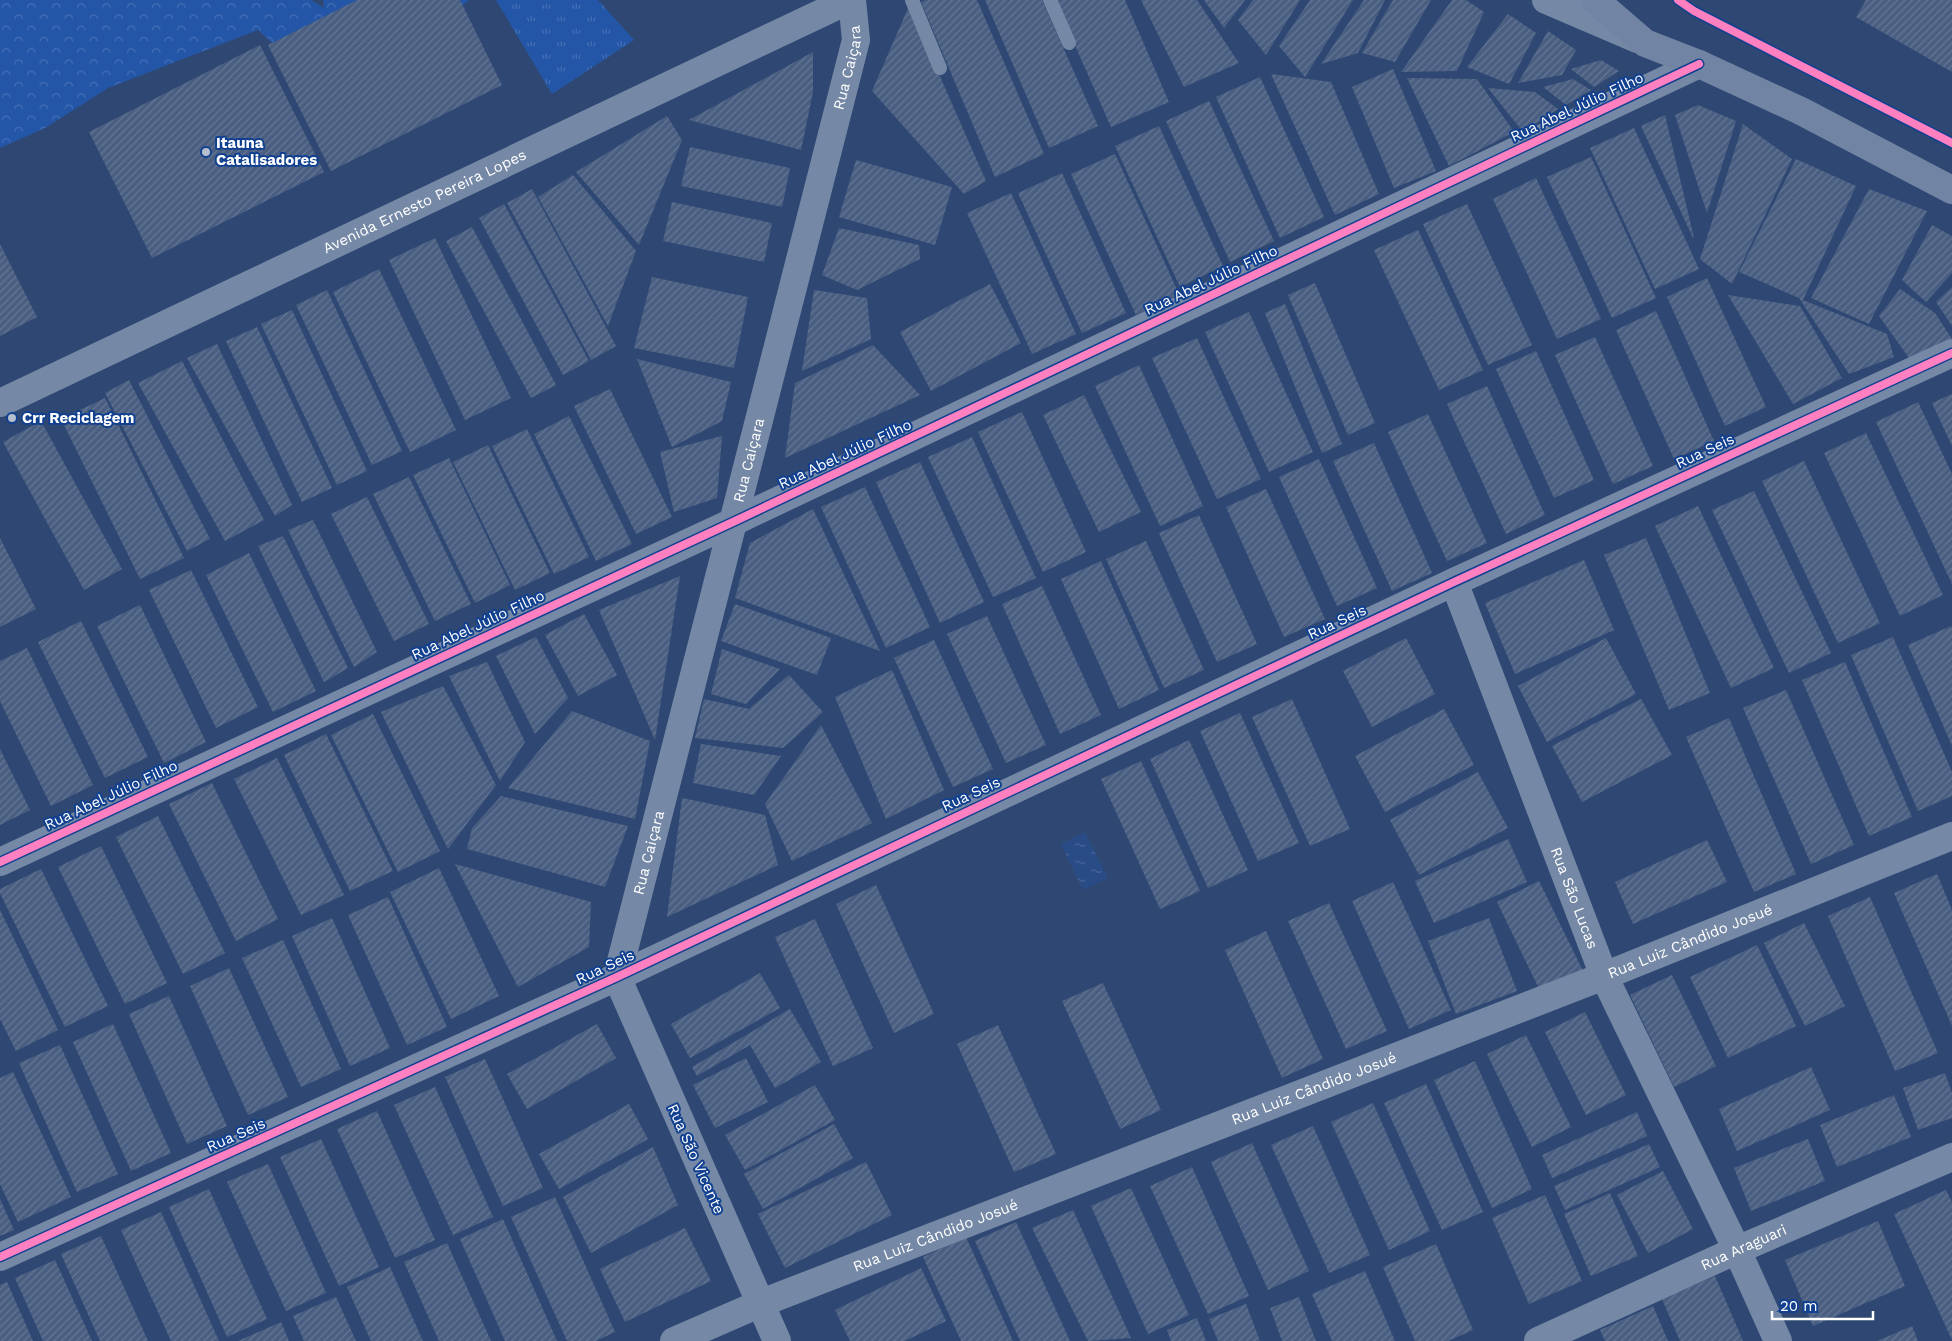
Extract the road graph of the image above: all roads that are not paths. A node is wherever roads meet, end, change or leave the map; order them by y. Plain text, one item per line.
1 (850, 0) edge
2 (912, 0) edge
3 (1050, 0) edge
4 (1546, 0) edge
5 (1595, 0) edge
6 (1645, 43) junction
7 (1069, 44) dead end
8 (1699, 64) junction
9 (940, 68) dead end
10 (1952, 190) edge
11 (1952, 353) edge
12 (0, 403) edge
13 (733, 522) junction
14 (1454, 582) junction
15 (1952, 836) edge
16 (0, 862) edge
17 (1604, 976) junction
18 (616, 977) junction
19 (1952, 1157) edge
20 (1737, 1250) junction
21 (0, 1257) edge
22 (759, 1304) junction
23 (674, 1341) edge
24 (777, 1341) edge
25 (1538, 1341) edge
26 (1778, 1341) edge

1 - 12 street, Avenida Ernesto Pereira Lopes
1 - 13 street, Rua Caiçara
2 - 9 lane
3 - 7 lane
4 - 6 street
5 - 6 main road
6 - 8 main road
8 - 10 main road
8 - 13 street, Rua Abel Júlio Filho
11 - 14 street, Rua Seis
13 - 16 street, Rua Abel Júlio Filho
13 - 18 street, Rua Caiçara
14 - 17 street, Rua São Lucas
14 - 18 street, Rua Seis
15 - 17 street, Rua Luiz Cândido Josué
17 - 20 street, Rua São Lucas
17 - 22 street, Rua Luiz Cândido Josué
18 - 21 street, Rua Seis
18 - 22 street, Rua São Vicente
19 - 20 street, Rua Araguari
20 - 25 street, Rua Araguari
20 - 26 street, Rua São Lucas
22 - 23 street, Rua Luiz Cândido Josué
22 - 24 street, Rua São Vicente

